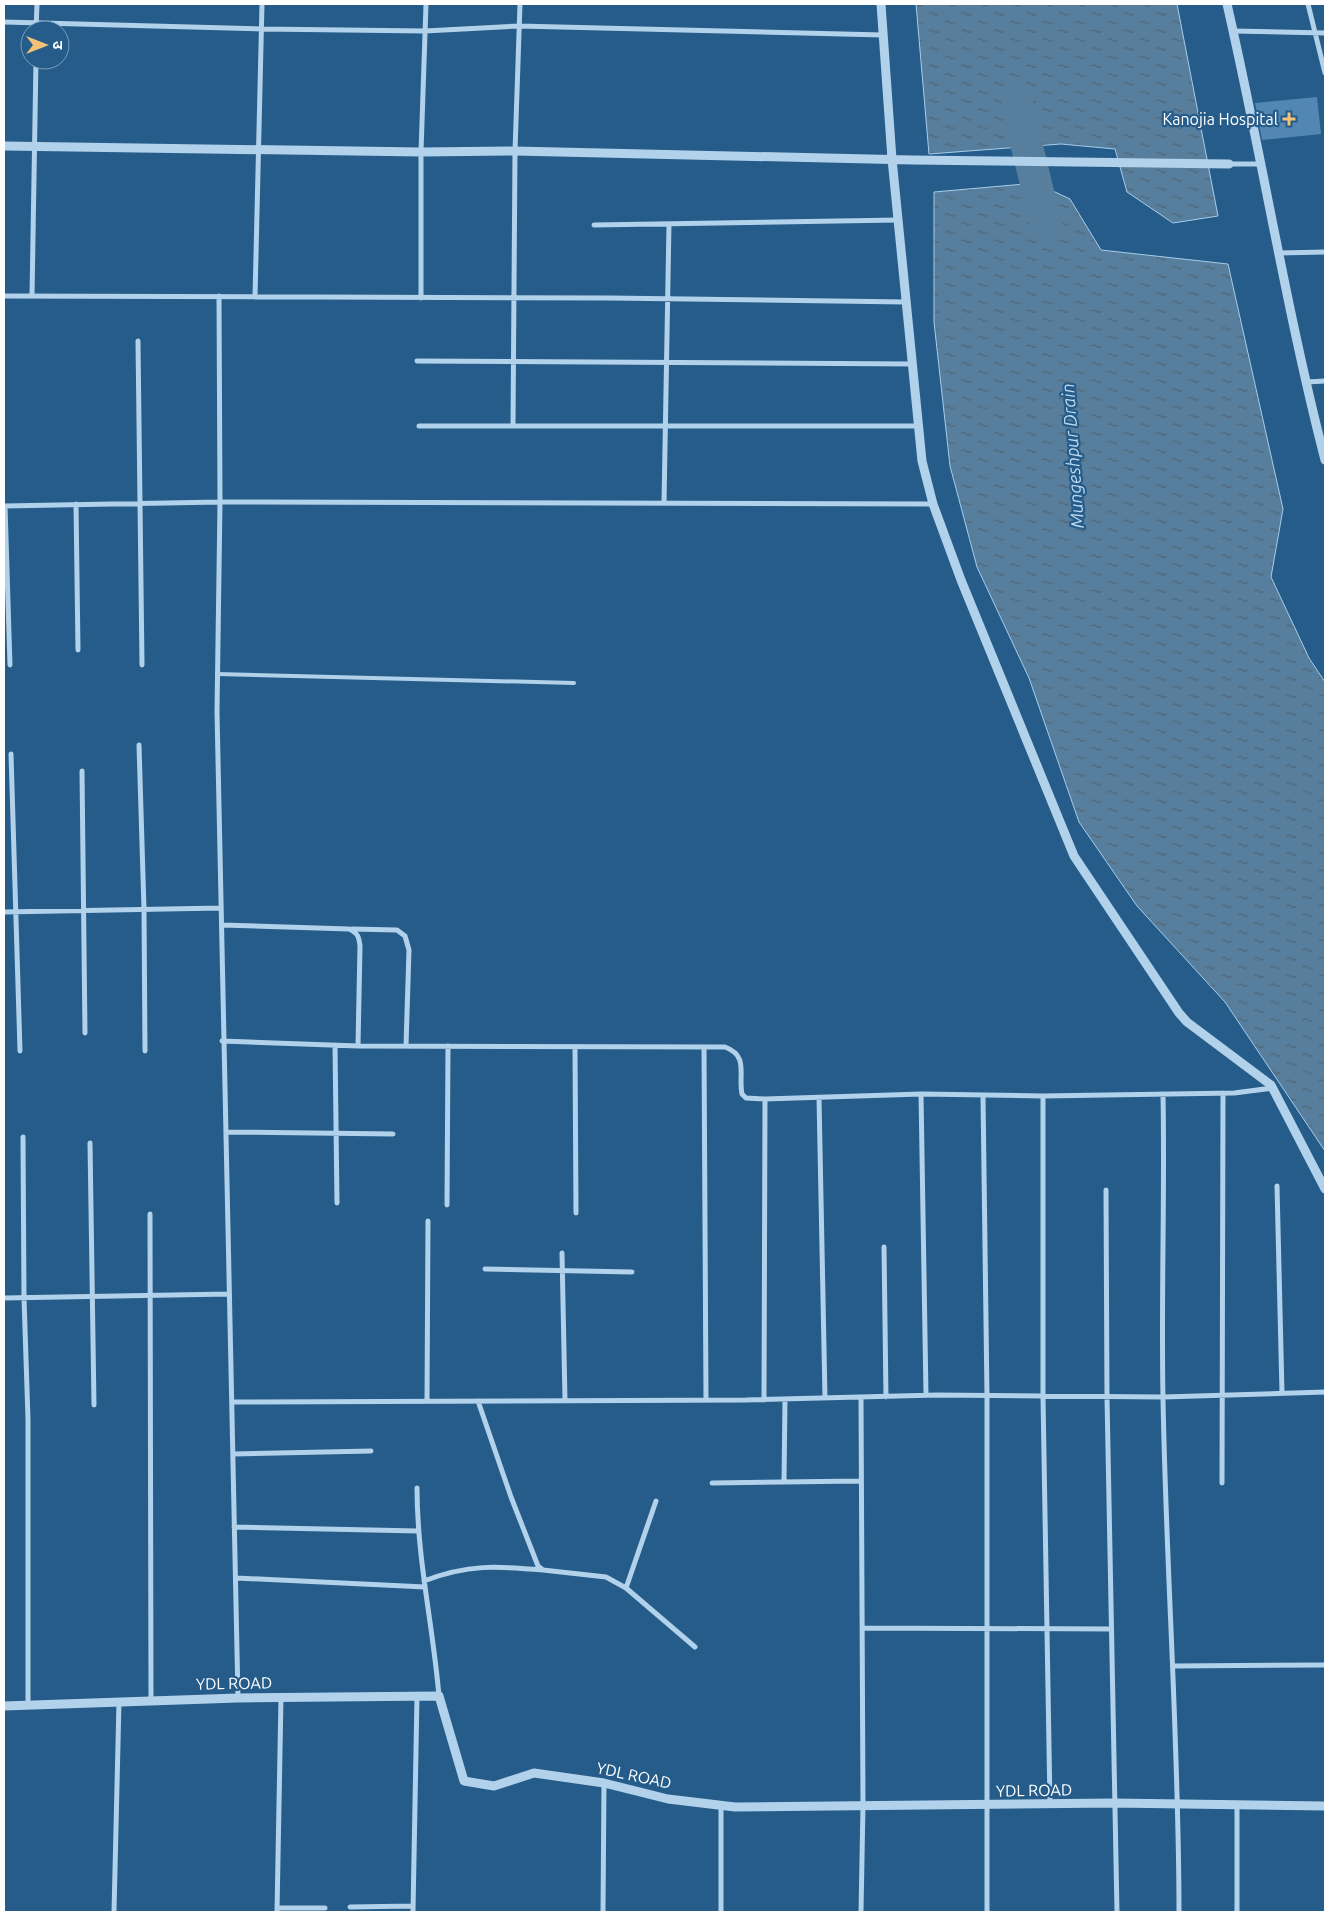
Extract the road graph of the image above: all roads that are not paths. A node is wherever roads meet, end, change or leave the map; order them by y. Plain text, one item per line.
1 (37, 4) edge
2 (262, 4) edge
3 (426, 4) edge
4 (520, 4) edge
5 (881, 4) edge
6 (1227, 4) edge
7 (1308, 4) edge
8 (36, 20) edge
9 (4, 22) edge
10 (20, 22) edge
11 (70, 23) edge
12 (519, 26) junction
13 (262, 29) junction
14 (425, 31) junction
15 (1233, 31) junction
16 (1316, 32) junction
17 (1325, 33) edge
18 (883, 35) junction
19 (36, 70) edge
20 (1325, 73) edge
21 (4, 146) edge
22 (35, 146) junction
23 (260, 151) junction
24 (515, 151) junction
25 (421, 152) junction
26 (892, 159) junction
27 (1229, 164) joint
28 (1261, 164) junction
29 (898, 220) junction
30 (669, 224) junction
31 (594, 225) dead end
32 (1325, 252) edge
33 (1277, 253) junction
34 (4, 296) edge
35 (32, 296) junction
36 (219, 296) junction
37 (255, 297) junction
38 (421, 298) junction
39 (514, 298) junction
40 (668, 299) junction
41 (906, 302) junction
42 (138, 341) dead end
43 (417, 360) dead end
44 (513, 362) junction
45 (666, 364) junction
46 (912, 364) junction
47 (1325, 381) edge
48 (1305, 382) junction
49 (419, 426) dead end
50 (513, 426) junction
51 (666, 426) junction
52 (918, 426) junction
53 (1325, 460) edge
54 (220, 502) junction
55 (140, 503) junction
56 (664, 503) junction
57 (76, 504) junction
58 (933, 504) junction
59 (5, 506) edge
60 (78, 650) dead end
61 (10, 665) dead end
62 (142, 665) dead end
63 (217, 674) junction
64 (574, 683) dead end
65 (139, 744) dead end
66 (11, 754) dead end
67 (82, 771) dead end
68 (221, 908) junction
69 (84, 910) junction
70 (144, 910) junction
71 (4, 912) edge
72 (17, 912) junction
73 (222, 924) junction
74 (349, 929) junction
75 (85, 1033) dead end
76 (222, 1041) junction
77 (335, 1045) junction
78 (358, 1046) junction
79 (406, 1046) junction
80 (448, 1046) junction
81 (704, 1047) junction
82 (575, 1048) junction
83 (20, 1051) dead end
84 (145, 1051) dead end
85 (1272, 1088) junction
86 (1223, 1093) junction
87 (921, 1094) junction
88 (1163, 1094) junction
89 (983, 1096) junction
90 (1043, 1096) junction
91 (819, 1098) junction
92 (765, 1100) junction
93 (226, 1132) junction
94 (336, 1134) junction
95 (393, 1134) dead end
96 (23, 1137) dead end
97 (90, 1143) dead end
98 (1276, 1186) dead end
99 (1325, 1189) edge
100 (1106, 1190) dead end
101 (337, 1203) dead end
102 (447, 1205) dead end
103 (576, 1213) dead end
104 (150, 1214) dead end
105 (428, 1220) dead end
106 (884, 1247) dead end
107 (562, 1253) dead end
108 (485, 1269) dead end
109 (562, 1271) junction
110 (632, 1272) dead end
111 (230, 1294) junction
112 (151, 1296) junction
113 (92, 1297) junction
114 (4, 1298) edge
115 (24, 1298) junction
116 (1325, 1392) edge
117 (1282, 1393) junction
118 (926, 1395) junction
119 (1222, 1395) junction
120 (987, 1396) junction
121 (860, 1397) junction
122 (886, 1397) junction
123 (1043, 1397) junction
124 (1163, 1397) junction
125 (824, 1398) junction
126 (1107, 1398) junction
127 (785, 1399) junction
128 (565, 1400) junction
129 (706, 1400) junction
130 (764, 1400) junction
131 (427, 1401) junction
132 (478, 1401) junction
133 (232, 1402) junction
134 (94, 1405) dead end
135 (371, 1452) dead end
136 (234, 1454) junction
137 (861, 1480) junction
138 (784, 1482) junction
139 (712, 1483) dead end
140 (1222, 1483) dead end
141 (417, 1488) dead end
142 (656, 1501) dead end
143 (234, 1527) junction
144 (418, 1531) junction
145 (543, 1570) junction
146 (236, 1578) junction
147 (424, 1581) junction
148 (425, 1587) junction
149 (626, 1588) junction
150 (862, 1628) junction
151 (987, 1629) junction
152 (1111, 1629) junction
153 (1046, 1630) junction
154 (695, 1647) dead end
155 (1174, 1666) junction
156 (1325, 1666) edge
157 (417, 1696) junction
158 (439, 1696) junction
159 (281, 1697) junction
160 (238, 1698) junction
161 (150, 1701) junction
162 (119, 1702) junction
163 (28, 1705) junction
164 (4, 1706) edge
165 (604, 1783) junction
166 (1114, 1803) junction
167 (863, 1804) junction
168 (1050, 1804) junction
169 (1179, 1804) junction
170 (1237, 1805) junction
171 (722, 1806) junction
172 (988, 1806) junction
173 (1325, 1806) edge
174 (350, 1907) dead end
175 (325, 1908) dead end
176 (413, 1909) edge
177 (277, 1910) edge
178 (114, 1912) edge
179 (603, 1912) edge
180 (721, 1912) edge
181 (861, 1912) edge
182 (987, 1912) edge
183 (1116, 1912) edge
184 (1179, 1912) edge
185 (1237, 1912) edge

1 - 8 street
2 - 13 street
3 - 14 street
4 - 12 street
5 - 18 street
6 - 15 street
7 - 16 street
9 - 10 street
11 - 13 street
12 - 14 street
12 - 18 street
12 - 24 street
13 - 14 street
13 - 23 street
14 - 25 street
15 - 16 street
15 - 28 street
16 - 17 street
16 - 20 street
18 - 26 street
19 - 22 street
21 - 22 street
22 - 23 street
22 - 35 street
23 - 25 street
23 - 37 street
24 - 25 street
24 - 26 street
24 - 39 street
25 - 38 street
26 - 27 street
26 - 29 street
27 - 28 street
28 - 33 street
29 - 30 street
29 - 41 street
30 - 31 street
30 - 40 street
32 - 33 street
33 - 48 street
34 - 35 street
35 - 36 street
36 - 37 street
36 - 54 street
37 - 38 street
38 - 39 street
39 - 40 street
39 - 44 street
40 - 41 street
40 - 45 street
41 - 46 street
42 - 55 street
43 - 44 street
44 - 45 street
44 - 50 street
45 - 46 street
45 - 51 street
46 - 52 street
47 - 48 street
48 - 53 street
49 - 50 street
50 - 51 street
51 - 52 street
51 - 56 street
52 - 58 street
54 - 55 street
54 - 56 street
54 - 63 street
55 - 57 street
55 - 62 street
56 - 58 street
57 - 59 street
57 - 60 street
58 - 85 street
59 - 61 street
63 - 64 lane
63 - 68 street
65 - 70 street
66 - 72 street
67 - 69 street
68 - 70 street
68 - 73 street
69 - 70 street
69 - 72 street
69 - 75 street
70 - 84 street
71 - 72 street
72 - 83 street
73 - 74 street
73 - 76 street
74 - 78 street
74 - 79 street
76 - 77 street
76 - 93 street
77 - 78 street
77 - 94 street
78 - 79 street
79 - 80 street
80 - 82 street
80 - 102 street
81 - 82 street
81 - 92 street
81 - 129 street
82 - 103 street
85 - 86 street
85 - 99 street
86 - 88 street
86 - 119 street
87 - 89 street
87 - 91 street
87 - 118 street
88 - 90 street
88 - 124 street
89 - 90 street
89 - 120 street
90 - 123 street
91 - 92 street
91 - 125 street
92 - 130 street
93 - 94 street
93 - 111 street
94 - 95 street
94 - 101 street
96 - 115 street
97 - 113 street
98 - 117 street
100 - 126 street
104 - 112 street
105 - 131 street
106 - 122 street
107 - 109 street
108 - 109 street
109 - 110 street
109 - 128 street
111 - 112 street
111 - 133 street
112 - 113 street
112 - 161 street
113 - 115 street
113 - 134 street
114 - 115 street
115 - 163 street
116 - 117 street
117 - 119 street
118 - 120 street
118 - 122 street
119 - 124 street
119 - 140 street
120 - 123 street
120 - 151 street
121 - 122 street
121 - 125 street
121 - 137 street
123 - 126 street
123 - 153 street
124 - 126 street
124 - 155 street
125 - 127 street
126 - 152 street
127 - 130 street
127 - 138 street
128 - 129 street
128 - 132 street
129 - 130 street
131 - 132 street
131 - 133 street
132 - 145 street
133 - 136 street
135 - 136 street
136 - 143 street
137 - 138 street
137 - 150 street
138 - 139 street
141 - 144 street
142 - 149 street
143 - 144 street
143 - 146 street
144 - 147 street
145 - 147 street
145 - 149 street
146 - 148 street
146 - 160 street
147 - 148 street
148 - 158 street
149 - 154 street
150 - 151 street
150 - 167 street
151 - 153 street
151 - 172 street
152 - 153 street
152 - 166 street
153 - 168 street
155 - 156 street
155 - 169 street
157 - 158 street, YDL ROAD
157 - 159 street, YDL ROAD
157 - 176 street
158 - 165 street, YDL ROAD
159 - 160 street, YDL ROAD
159 - 177 street
160 - 161 street, YDL ROAD
161 - 162 street, YDL ROAD
162 - 163 street, YDL ROAD
162 - 178 street
163 - 164 street, YDL ROAD
165 - 171 street, YDL ROAD
165 - 179 street
166 - 168 street, YDL ROAD
166 - 169 street, YDL ROAD
166 - 183 street
167 - 171 street, YDL ROAD
167 - 172 street, YDL ROAD
167 - 181 street
168 - 172 street, YDL ROAD
169 - 170 street, YDL ROAD
169 - 184 street
170 - 173 street, YDL ROAD
170 - 185 street
171 - 180 street
172 - 182 street
174 - 176 street
175 - 177 street

